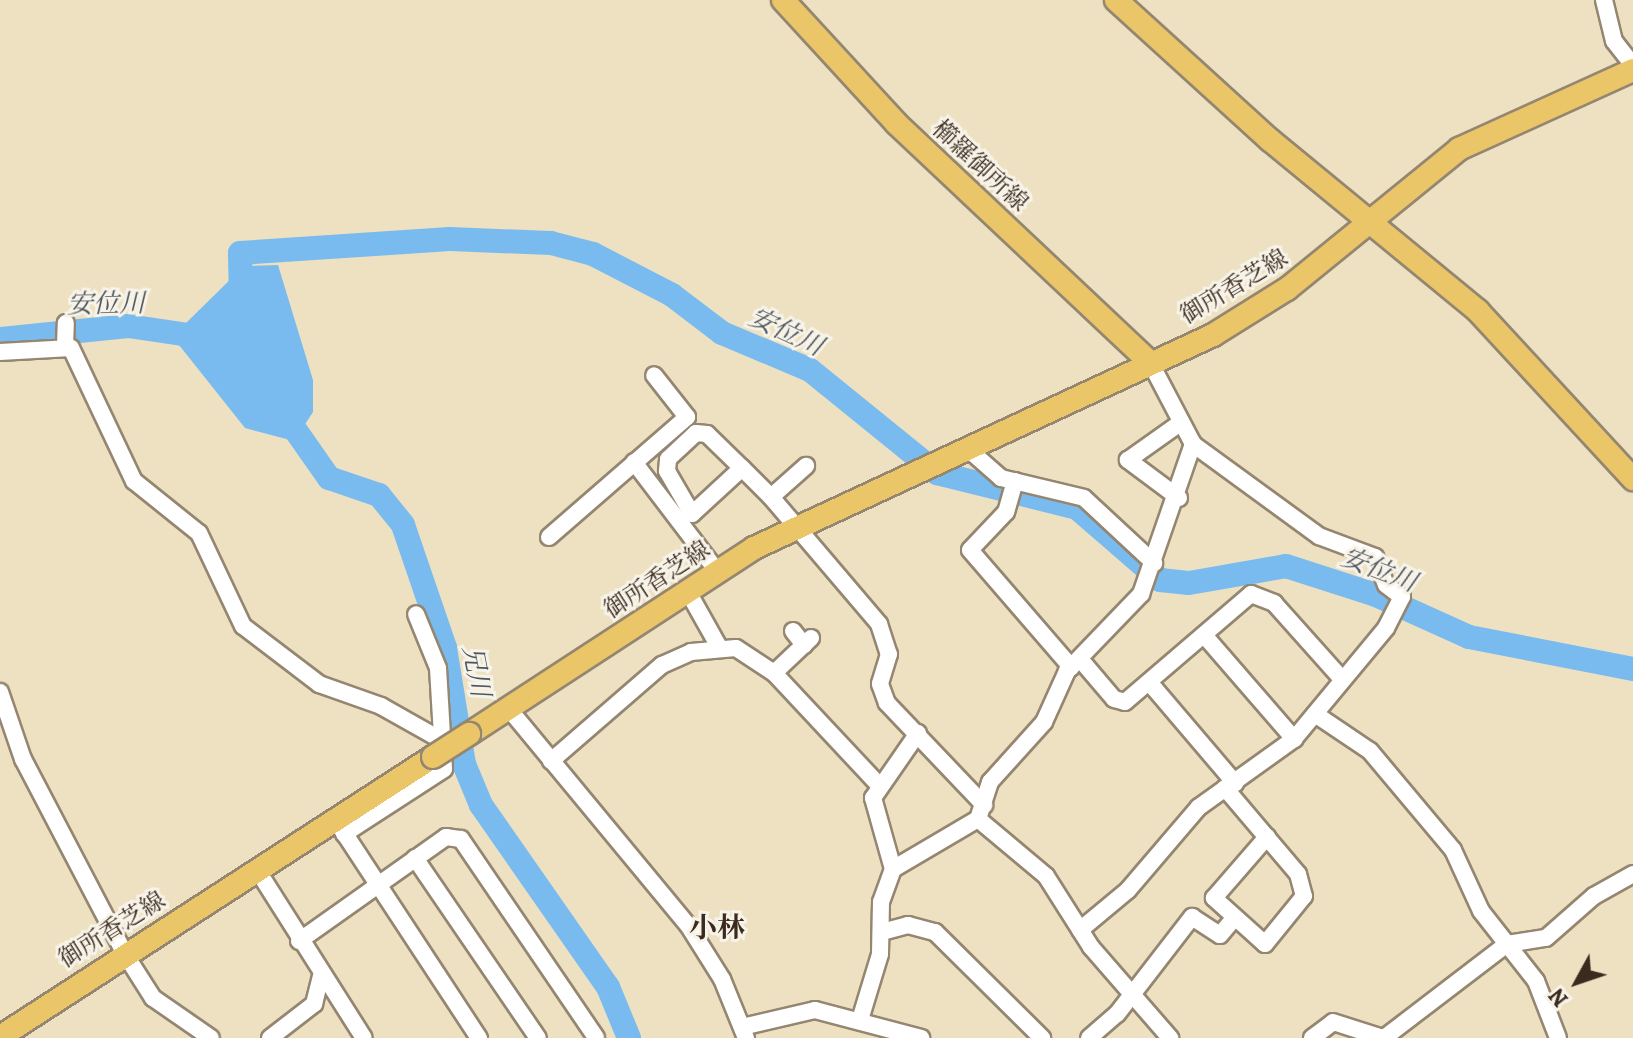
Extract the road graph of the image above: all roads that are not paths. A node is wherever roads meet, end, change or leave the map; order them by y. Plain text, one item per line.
1 (783, 0) edge
2 (1116, 0) edge
3 (1604, 0) edge
4 (1633, 68) edge
5 (1370, 220) junction
6 (66, 323) dead end
7 (65, 346) junction
8 (0, 352) edge
9 (1150, 362) junction
10 (654, 375) dead end
11 (1180, 423) junction
12 (1193, 444) junction
13 (968, 449) junction
14 (634, 462) junction
15 (806, 466) dead end
16 (742, 468) junction
17 (1633, 479) edge
18 (1014, 488) junction
19 (771, 497) junction
20 (1179, 498) junction
21 (797, 527) junction
22 (549, 537) dead end
23 (1154, 563) junction
24 (717, 571) junction
25 (687, 590) junction
26 (416, 614) dead end
27 (1204, 635) junction
28 (802, 638) dead end
29 (719, 647) junction
30 (1076, 663) junction
31 (774, 673) junction
32 (1341, 678) junction
33 (1149, 682) junction
34 (0, 692) edge
35 (509, 709) junction
36 (1315, 714) junction
37 (918, 733) junction
38 (1294, 739) junction
39 (438, 749) junction
40 (551, 761) junction
41 (878, 784) junction
42 (1230, 786) junction
43 (981, 812) junction
44 (340, 826) junction
45 (1267, 837) junction
46 (415, 858) junction
47 (256, 868) junction
48 (893, 869) junction
49 (1633, 874) edge
50 (374, 887) junction
51 (1235, 917) junction
52 (1080, 930) junction
53 (882, 932) junction
54 (299, 941) junction
55 (1507, 944) junction
56 (125, 954) junction
57 (321, 976) junction
58 (1135, 993) junction
59 (860, 1020) junction
60 (744, 1032) edge
61 (0, 1037) edge
62 (361, 1037) edge
63 (211, 1038) edge
64 (270, 1038) edge
65 (479, 1038) edge
66 (538, 1038) edge
67 (596, 1038) edge
68 (921, 1038) edge
69 (1042, 1038) edge
70 (1089, 1038) edge
71 (1170, 1038) edge
72 (1312, 1038) edge
73 (1383, 1038) edge
74 (1558, 1038) edge

1 - 9 main road, 櫛羅御所線
2 - 5 main road
3 - 4 street
4 - 5 main road, 御所香芝線
5 - 9 main road, 御所香芝線
5 - 17 main road
6 - 7 street
7 - 8 street
7 - 39 street
9 - 11 street
9 - 13 main road, 御所香芝線
10 - 14 street
11 - 12 street
11 - 20 street
12 - 20 street
12 - 32 street
13 - 18 street
13 - 21 main road, 御所香芝線
14 - 22 street
14 - 24 street
15 - 19 street
16 - 16 street
16 - 19 street
18 - 23 street
18 - 30 street
19 - 21 street
20 - 23 street
21 - 24 main road, 御所香芝線
21 - 37 street
23 - 30 street
24 - 25 main road, 御所香芝線
25 - 29 street
25 - 35 main road, 御所香芝線
26 - 39 street
27 - 32 street
27 - 33 street
27 - 38 street
28 - 31 street
29 - 31 street
29 - 40 street
30 - 33 street
30 - 43 street
31 - 41 street
32 - 36 street
33 - 42 street
34 - 56 street
35 - 39 main road, 御所香芝線, bridge
35 - 40 street
36 - 38 street
36 - 55 street
37 - 41 street
37 - 43 street
38 - 42 street
39 - 44 main road, 御所香芝線
40 - 60 street
41 - 48 street
42 - 45 street
42 - 52 street
43 - 48 street
43 - 52 street
44 - 47 main road, 御所香芝線
44 - 50 street
45 - 51 street
45 - 51 street
46 - 50 street
46 - 66 street
46 - 67 street
47 - 54 street
47 - 56 main road, 御所香芝線
48 - 53 street
49 - 55 street
50 - 54 street
50 - 65 street
51 - 58 street
52 - 58 street
53 - 59 street
53 - 69 street
54 - 57 street
55 - 73 street
55 - 74 street
56 - 61 main road, 御所香芝線
56 - 63 street
57 - 62 street
57 - 64 street
58 - 70 street
58 - 71 street
59 - 60 street
59 - 68 street
72 - 73 street

